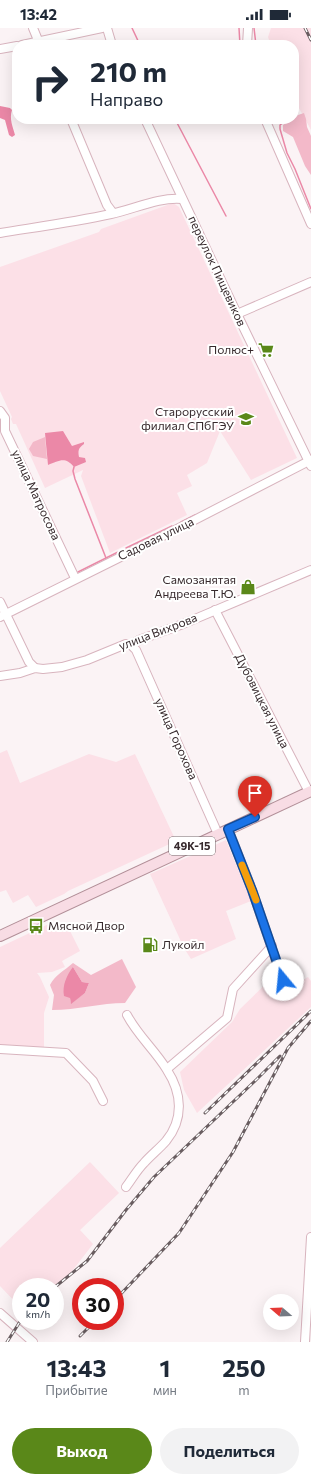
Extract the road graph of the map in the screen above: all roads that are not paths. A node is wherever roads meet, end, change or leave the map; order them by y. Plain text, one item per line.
1 (33, 28) edge
2 (102, 28) edge
3 (107, 28) edge
4 (248, 28) edge
5 (38, 40) edge
6 (52, 40) edge
7 (111, 40) edge
8 (247, 40) edge
9 (12, 47) edge
10 (0, 50) edge
11 (73, 124) edge
12 (147, 124) edge
13 (267, 124) edge
14 (182, 199) junction
15 (113, 213) junction
16 (311, 224) edge
17 (0, 233) edge
18 (311, 282) edge
19 (237, 314) junction
20 (0, 411) edge
21 (310, 462) edge
22 (311, 570) edge
23 (75, 578) junction
24 (0, 602) edge
25 (215, 610) junction
26 (3, 615) edge
27 (131, 645) junction
28 (35, 668) junction
29 (0, 676) edge
30 (310, 791) edge
31 (228, 829) junction
32 (218, 834) junction
33 (1, 932) edge
34 (272, 946) junction
35 (286, 990) dead end
36 (127, 1016) dead end
37 (0, 1049) edge
38 (167, 1069) junction
39 (103, 1101) dead end
40 (126, 1188) dead end
41 (311, 1237) edge
42 (0, 1313) edge
43 (33, 1342) edge
44 (305, 1342) edge

1 - 5 street
2 - 6 street
3 - 7 street
4 - 8 street
9 - 10 street
11 - 15 street
12 - 14 street, переулок Пищевиков
13 - 16 street
14 - 15 street
14 - 19 street, переулок Пищевиков
15 - 17 street
18 - 19 street
19 - 21 street, переулок Пищевиков
20 - 23 street, улица Матросова
21 - 23 street, Садовая улица
22 - 25 street, улица Вихрова
23 - 26 street, Садовая улица
24 - 26 street
25 - 27 street, улица Вихрова
25 - 30 street, Дубовицкая улица
26 - 28 street
27 - 28 street, улица Вихрова
27 - 32 street, улица Горохова
28 - 29 street, улица Вихрова
30 - 31 main road, 49К-15
31 - 32 main road, 49К-15
31 - 34 street
32 - 33 main road, 49К-15
34 - 35 street
34 - 38 street
36 - 38 street
37 - 39 street
38 - 40 street
41 - 44 street
42 - 43 street

